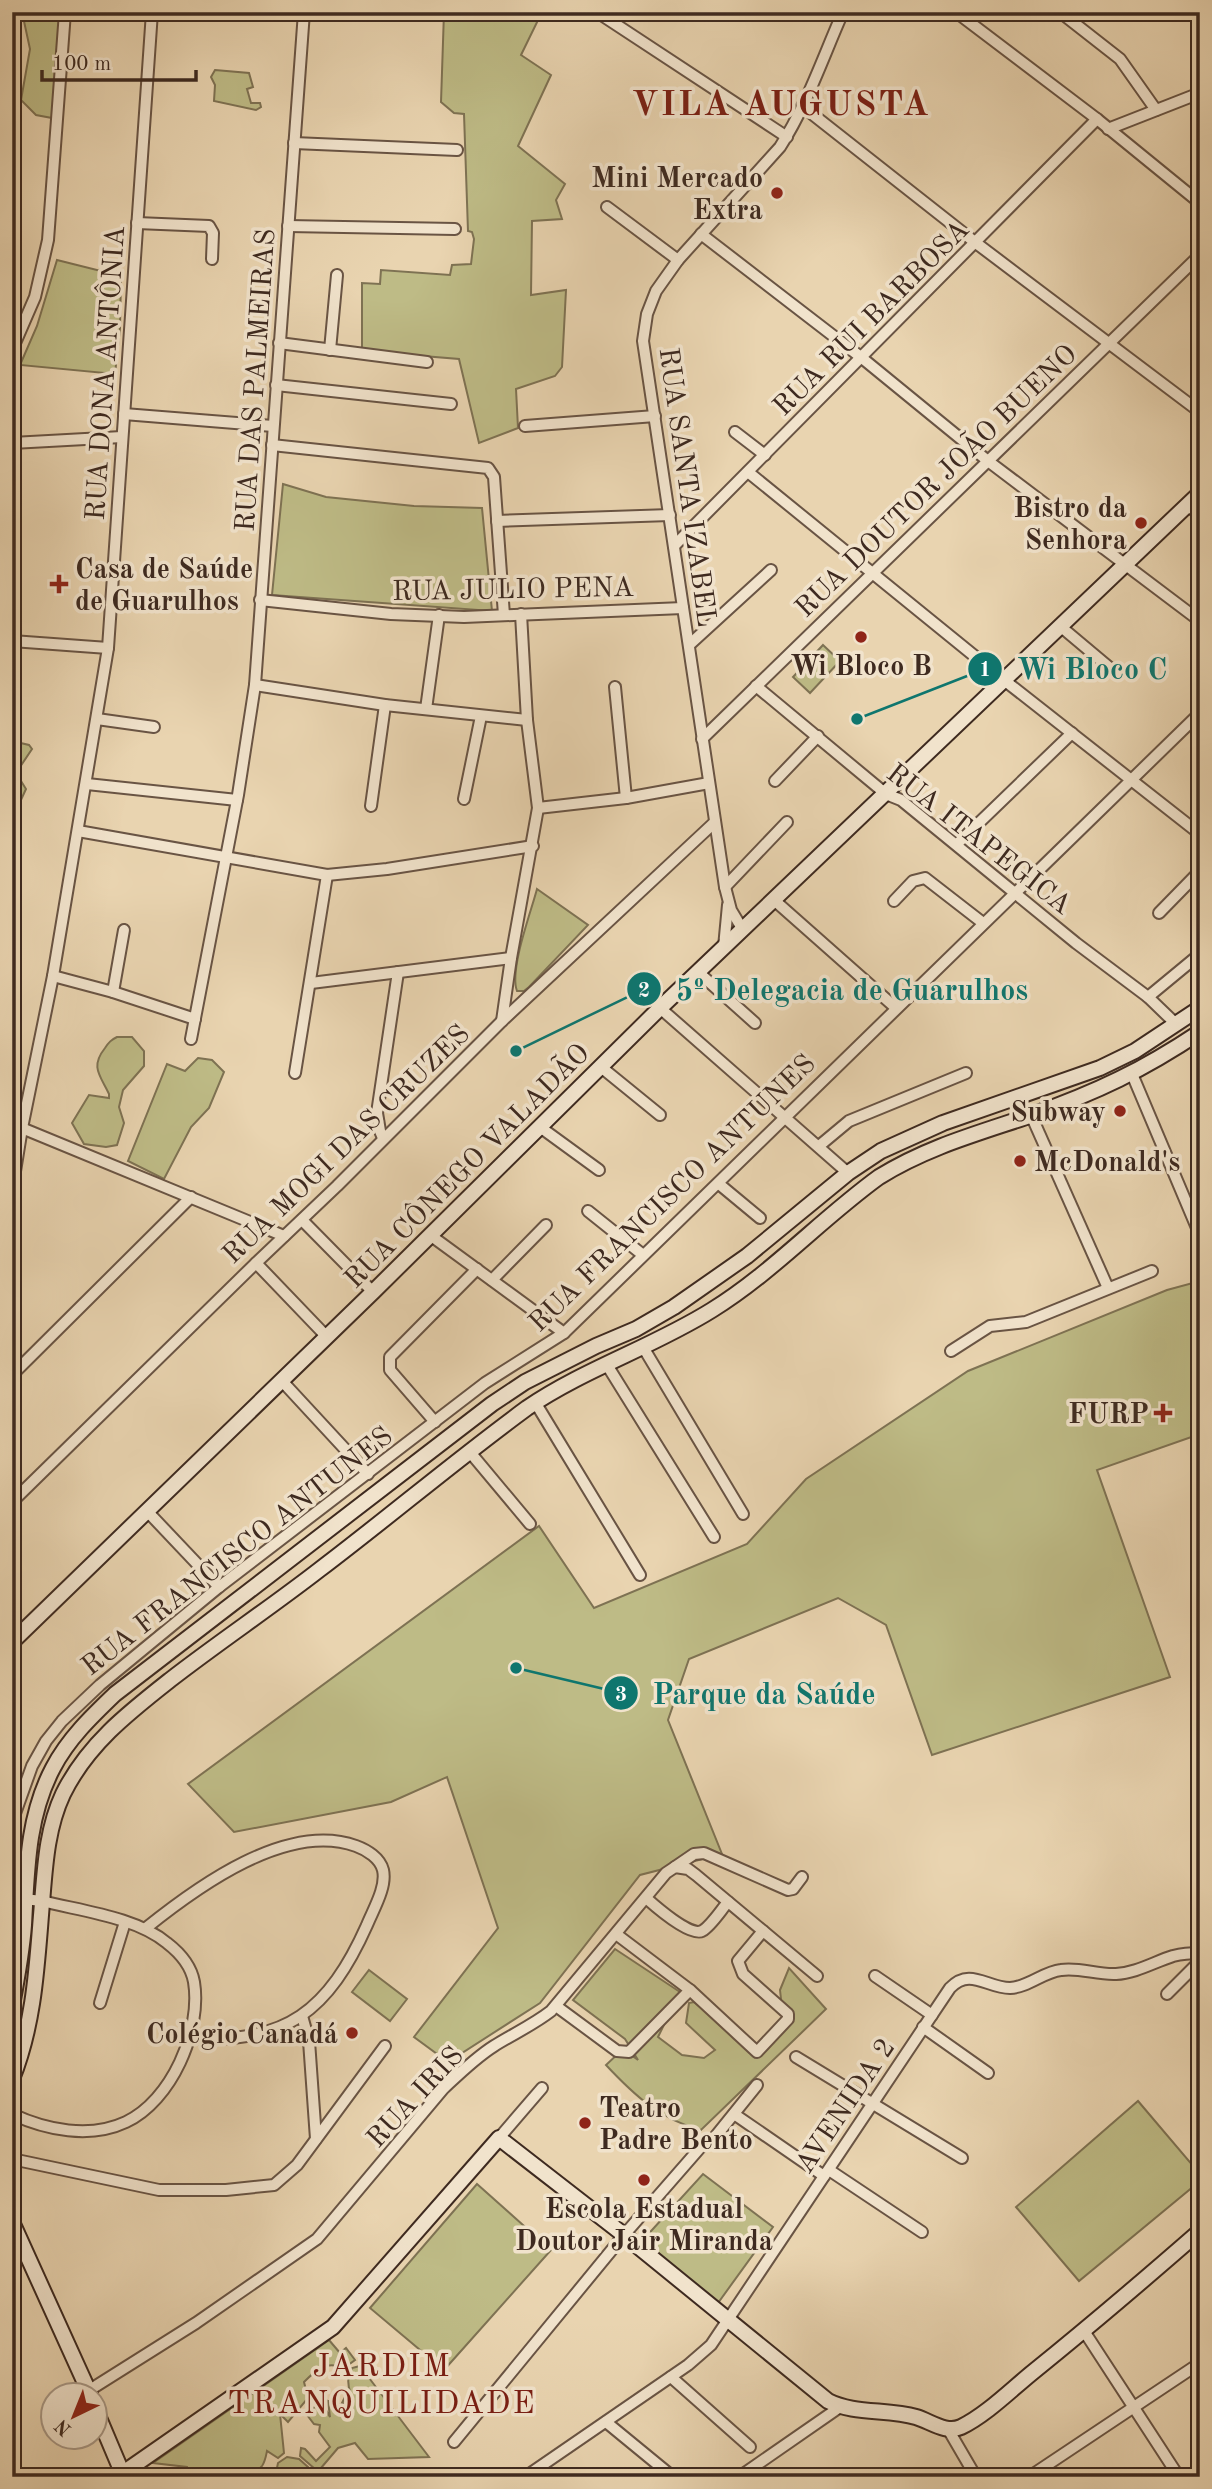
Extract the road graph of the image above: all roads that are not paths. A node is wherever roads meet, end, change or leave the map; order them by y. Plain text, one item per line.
1 (65, 12) edge
2 (152, 12) edge
3 (304, 12) edge
4 (352, 12) edge
5 (597, 12) edge
6 (843, 12) edge
7 (956, 12) edge
8 (1060, 12) edge
9 (390, 15) dead end
10 (12, 19) edge
11 (12, 85) edge
12 (1200, 93) edge
13 (802, 106) junction
14 (1156, 110) junction
15 (1097, 119) junction
16 (1108, 129) junction
17 (787, 137) junction
18 (294, 143) junction
19 (457, 150) dead end
20 (1200, 203) edge
21 (607, 207) dead end
22 (137, 223) junction
23 (288, 226) junction
24 (455, 229) dead end
25 (701, 234) junction
26 (976, 243) junction
27 (1200, 255) edge
28 (212, 259) dead end
29 (678, 260) junction
30 (337, 275) dead end
31 (1108, 342) junction
32 (279, 344) junction
33 (12, 350) edge
34 (330, 350) junction
35 (862, 358) junction
36 (427, 362) dead end
37 (276, 385) junction
38 (451, 404) dead end
39 (1200, 412) edge
40 (124, 414) junction
41 (655, 416) junction
42 (273, 426) junction
43 (525, 426) dead end
44 (735, 432) dead end
45 (121, 436) junction
46 (12, 443) edge
47 (272, 445) junction
48 (765, 455) junction
49 (988, 461) junction
50 (748, 472) junction
51 (1200, 493) edge
52 (1187, 505) junction
53 (670, 515) junction
54 (1200, 515) edge
55 (497, 522) junction
56 (674, 545) junction
57 (1125, 564) junction
58 (771, 570) dead end
59 (874, 574) junction
60 (260, 600) junction
61 (683, 608) junction
62 (521, 614) junction
63 (439, 615) junction
64 (504, 615) junction
65 (1200, 621) edge
66 (1060, 626) junction
67 (12, 641) edge
68 (689, 645) junction
69 (108, 648) junction
70 (1116, 673) dead end
71 (1004, 680) junction
72 (255, 685) junction
73 (757, 685) junction
74 (615, 687) dead end
75 (385, 705) junction
76 (426, 709) junction
77 (1200, 713) edge
78 (481, 716) junction
79 (97, 719) junction
80 (527, 720) junction
81 (154, 727) dead end
82 (1072, 733) junction
83 (818, 736) junction
84 (702, 739) junction
85 (1131, 780) junction
86 (775, 781) dead end
87 (709, 783) junction
88 (87, 784) junction
89 (886, 794) junction
90 (626, 798) junction
91 (464, 799) dead end
92 (237, 800) junction
93 (371, 806) dead end
94 (538, 808) junction
95 (715, 822) junction
96 (787, 822) dead end
97 (78, 831) junction
98 (1199, 833) edge
99 (957, 844) junction
100 (533, 846) junction
101 (226, 859) junction
102 (1200, 871) edge
103 (327, 876) junction
104 (725, 887) junction
105 (1014, 891) junction
106 (774, 900) junction
107 (894, 901) dead end
108 (729, 902) junction
109 (1158, 913) dead end
110 (983, 923) junction
111 (124, 930) dead end
112 (743, 930) junction
113 (724, 947) junction
114 (1200, 954) edge
115 (510, 958) junction
116 (398, 972) junction
117 (698, 972) junction
118 (53, 976) junction
119 (311, 983) junction
120 (113, 992) junction
121 (1148, 997) junction
122 (660, 1008) junction
123 (896, 1008) junction
124 (1200, 1008) edge
125 (195, 1019) junction
126 (502, 1021) junction
127 (755, 1023) dead end
128 (1176, 1024) junction
129 (1200, 1032) edge
130 (191, 1039) dead end
131 (601, 1067) junction
132 (295, 1073) dead end
133 (966, 1073) dead end
134 (1132, 1074) junction
135 (660, 1115) dead end
136 (1031, 1115) junction
137 (784, 1117) junction
138 (17, 1126) edge
139 (540, 1127) junction
140 (383, 1138) junction
141 (819, 1146) junction
142 (599, 1170) dead end
143 (848, 1173) junction
144 (719, 1184) junction
145 (12, 1190) edge
146 (191, 1197) junction
147 (588, 1211) dead end
148 (760, 1218) dead end
149 (302, 1220) junction
150 (546, 1225) dead end
151 (430, 1235) junction
152 (1200, 1235) edge
153 (284, 1236) junction
154 (643, 1255) junction
155 (256, 1263) junction
156 (477, 1269) junction
157 (1152, 1270) dead end
158 (492, 1280) junction
159 (1108, 1288) junction
160 (373, 1292) junction
161 (564, 1333) junction
162 (327, 1336) junction
163 (643, 1347) junction
164 (951, 1351) dead end
165 (607, 1365) junction
166 (12, 1376) edge
167 (282, 1381) junction
168 (535, 1402) junction
169 (435, 1422) junction
170 (469, 1451) junction
171 (368, 1474) junction
172 (378, 1491) junction
173 (12, 1502) edge
174 (147, 1511) junction
175 (394, 1511) junction
176 (743, 1514) dead end
177 (530, 1524) dead end
178 (714, 1537) dead end
179 (640, 1575) dead end
180 (219, 1587) junction
181 (12, 1642) edge
182 (12, 1822) edge
183 (675, 1867) junction
184 (802, 1877) dead end
185 (18, 1896) edge
186 (646, 1898) junction
187 (42, 1901) junction
188 (728, 1902) junction
189 (125, 1922) junction
190 (146, 1928) junction
191 (763, 1931) junction
192 (616, 1934) junction
193 (1200, 1953) edge
194 (1200, 1961) edge
195 (15, 1972) edge
196 (817, 1976) dead end
197 (875, 1976) dead end
198 (690, 1990) junction
199 (1167, 1994) dead end
200 (100, 2003) dead end
201 (12, 2005) edge
202 (556, 2006) junction
203 (932, 2015) junction
204 (302, 2016) junction
205 (923, 2027) junction
206 (191, 2038) junction
207 (385, 2046) dead end
208 (796, 2057) dead end
209 (988, 2073) dead end
210 (12, 2079) edge
211 (757, 2085) dead end
212 (542, 2088) dead end
213 (873, 2104) junction
214 (12, 2114) edge
215 (734, 2114) junction
216 (499, 2138) junction
217 (316, 2139) junction
218 (962, 2158) dead end
219 (12, 2159) edge
220 (826, 2173) junction
221 (13, 2225) edge
222 (1200, 2231) edge
223 (922, 2232) dead end
224 (624, 2235) junction
225 (729, 2321) junction
226 (1084, 2331) junction
227 (1200, 2363) edge
228 (671, 2377) junction
229 (83, 2380) edge
230 (108, 2381) edge
231 (840, 2407) junction
232 (1134, 2407) junction
233 (606, 2422) junction
234 (948, 2429) junction
235 (108, 2439) edge
236 (454, 2442) dead end
237 (750, 2447) dead end
238 (123, 2475) edge
239 (525, 2477) edge
240 (673, 2477) edge
241 (739, 2477) edge
242 (976, 2477) edge
243 (1029, 2477) edge
244 (1179, 2477) edge

1 - 33 street
2 - 22 street, RUA DONA ANTÔNIA
3 - 18 street, RUA DAS PALMEIRAS
4 - 9 street
5 - 17 street
6 - 13 street, RUA SANTA IZABEL
7 - 15 street
8 - 14 street
10 - 11 street
12 - 14 street
13 - 17 street, RUA SANTA IZABEL
13 - 26 street
14 - 16 street
15 - 16 street
15 - 26 street, RUA RUI BARBOSA
16 - 20 street
17 - 25 street, RUA SANTA IZABEL
18 - 19 street
18 - 23 street, RUA DAS PALMEIRAS
21 - 29 street
22 - 28 street
22 - 40 street, RUA DONA ANTÔNIA
23 - 24 street
23 - 32 street, RUA DAS PALMEIRAS
25 - 29 street, RUA SANTA IZABEL
25 - 35 street
26 - 31 street
26 - 35 street, RUA RUI BARBOSA
27 - 31 street, RUA DOUTOR JOÃO BUENO
29 - 41 street, RUA SANTA IZABEL
30 - 34 street
31 - 39 street
31 - 49 street, RUA DOUTOR JOÃO BUENO
32 - 34 street
32 - 37 street, RUA DAS PALMEIRAS
34 - 36 street
35 - 48 street, RUA RUI BARBOSA
35 - 49 street
37 - 38 street
37 - 42 street, RUA DAS PALMEIRAS
40 - 42 street
40 - 45 street, RUA DONA ANTÔNIA
41 - 43 street
41 - 53 street, RUA SANTA IZABEL
42 - 47 street, RUA DAS PALMEIRAS
44 - 48 street
45 - 46 street
45 - 69 street, RUA DONA ANTÔNIA
47 - 55 street
47 - 60 street, RUA DAS PALMEIRAS
48 - 50 street, RUA RUI BARBOSA
49 - 57 street
49 - 59 street, RUA DOUTOR JOÃO BUENO
50 - 56 street, RUA RUI BARBOSA
50 - 59 street
51 - 52 main road, RUA CÔNEGO VALADÃO
52 - 54 street
52 - 57 main road, RUA CÔNEGO VALADÃO
53 - 55 street
53 - 56 street, RUA SANTA IZABEL
55 - 64 street
56 - 61 street, RUA SANTA IZABEL
57 - 65 street
57 - 66 main road, RUA CÔNEGO VALADÃO
58 - 68 street
59 - 71 street
59 - 73 street, RUA DOUTOR JOÃO BUENO
60 - 63 street, RUA JULIO PENA
60 - 72 street, RUA DAS PALMEIRAS
61 - 62 street, RUA JULIO PENA
61 - 68 street, RUA SANTA IZABEL
62 - 64 street, RUA JULIO PENA
62 - 80 street
63 - 64 street, RUA JULIO PENA
63 - 76 street
66 - 70 street
66 - 71 main road, RUA CÔNEGO VALADÃO
67 - 69 street
68 - 84 street, RUA SANTA IZABEL
69 - 79 street, RUA DONA ANTÔNIA
71 - 82 street
71 - 89 main road, RUA CÔNEGO VALADÃO
72 - 75 street
72 - 92 street, RUA DAS PALMEIRAS
73 - 83 street, RUA ITAPEGICA
73 - 84 street, RUA DOUTOR JOÃO BUENO
74 - 90 street
75 - 76 street
75 - 93 street
76 - 78 street
77 - 85 street, RUA FRANCISCO ANTUNES
78 - 80 street
78 - 91 street
79 - 81 street
79 - 88 street, RUA DONA ANTÔNIA
80 - 94 street
82 - 85 street
82 - 99 street
83 - 86 street
83 - 89 street, RUA ITAPEGICA
84 - 87 street, RUA SANTA IZABEL
85 - 98 street
85 - 105 street, RUA FRANCISCO ANTUNES
87 - 90 street
87 - 95 street, RUA SANTA IZABEL
88 - 92 street
88 - 97 street, RUA DONA ANTÔNIA
89 - 99 street, RUA ITAPEGICA
89 - 106 main road, RUA CÔNEGO VALADÃO
90 - 94 street
92 - 101 street, RUA DAS PALMEIRAS
94 - 100 street
95 - 104 street, RUA SANTA IZABEL
95 - 126 street, RUA MOGI DAS CRUZES
96 - 104 street
97 - 101 street
97 - 118 street, RUA DONA ANTÔNIA
99 - 105 street, RUA ITAPEGICA
100 - 103 street
100 - 115 street
101 - 103 street
101 - 125 street, RUA DAS PALMEIRAS
102 - 109 street
103 - 119 street
104 - 108 street, RUA SANTA IZABEL
105 - 110 street, RUA FRANCISCO ANTUNES
105 - 121 street, RUA ITAPEGICA
106 - 112 main road, RUA CÔNEGO VALADÃO
106 - 123 street
107 - 110 street
108 - 112 street, RUA SANTA IZABEL
108 - 113 street, RUA SANTA IZABEL
110 - 123 street, RUA FRANCISCO ANTUNES
111 - 120 street
112 - 113 main road, RUA CÔNEGO VALADÃO
113 - 117 main road, RUA CÔNEGO VALADÃO
114 - 121 street
115 - 116 street
115 - 126 street
116 - 119 street
116 - 140 street
117 - 122 main road, RUA CÔNEGO VALADÃO
117 - 127 street
118 - 120 street
118 - 138 street, RUA DONA ANTÔNIA
119 - 132 street
120 - 125 street
121 - 128 street, RUA ITAPEGICA
122 - 131 main road, RUA CÔNEGO VALADÃO
122 - 137 street
123 - 137 street, RUA FRANCISCO ANTUNES
124 - 128 main road
125 - 130 street, RUA DAS PALMEIRAS
126 - 140 street, RUA MOGI DAS CRUZES
128 - 143 main road
129 - 134 main road
131 - 135 street
131 - 139 main road, RUA CÔNEGO VALADÃO
133 - 141 street
134 - 136 main road
134 - 152 street
136 - 159 street
136 - 163 main road
137 - 141 street
137 - 144 street, RUA FRANCISCO ANTUNES
138 - 145 street, RUA DONA ANTÔNIA
138 - 146 street
139 - 142 street
139 - 151 main road, RUA CÔNEGO VALADÃO
140 - 149 street, RUA MOGI DAS CRUZES
141 - 143 street
143 - 172 main road
144 - 148 street
144 - 154 street, RUA FRANCISCO ANTUNES
146 - 153 street
146 - 166 street
147 - 154 street
149 - 153 street, RUA MOGI DAS CRUZES
149 - 160 street
150 - 158 street
151 - 156 street
151 - 160 main road, RUA CÔNEGO VALADÃO
153 - 155 street, RUA MOGI DAS CRUZES
154 - 161 street, RUA FRANCISCO ANTUNES
155 - 162 street
155 - 173 street, RUA MOGI DAS CRUZES
156 - 158 street
156 - 169 street
157 - 159 street
158 - 161 street
159 - 164 street
160 - 162 main road, RUA CÔNEGO VALADÃO
161 - 169 street, RUA FRANCISCO ANTUNES
162 - 167 main road, RUA CÔNEGO VALADÃO
163 - 165 main road
163 - 176 street
165 - 168 main road
165 - 178 street
167 - 171 street
167 - 174 main road, RUA CÔNEGO VALADÃO
168 - 170 main road
168 - 179 street
169 - 171 street, RUA FRANCISCO ANTUNES
170 - 175 main road
170 - 177 street
171 - 180 street, RUA FRANCISCO ANTUNES
172 - 175 main road
172 - 185 main road
174 - 180 street
174 - 181 main road, RUA CÔNEGO VALADÃO
175 - 187 main road
180 - 182 street, RUA FRANCISCO ANTUNES
183 - 184 street
183 - 186 street, RUA IRIS
183 - 188 street
185 - 187 street
185 - 195 main road
186 - 188 street
186 - 192 street, RUA IRIS
187 - 189 street
187 - 210 main road
188 - 191 street
189 - 190 street
189 - 200 street
190 - 204 street
190 - 206 street
191 - 196 street
191 - 198 street
192 - 198 street
192 - 202 street, RUA IRIS
193 - 203 street, AVENIDA 2
194 - 199 street
195 - 201 main road
197 - 203 street
198 - 202 street
202 - 230 street, RUA IRIS
203 - 205 street, AVENIDA 2
204 - 206 street
204 - 217 street
205 - 209 street
205 - 213 street, AVENIDA 2
206 - 214 street
207 - 217 street
208 - 213 street
211 - 215 street
212 - 216 street
213 - 218 street
213 - 220 street, AVENIDA 2
215 - 220 street
215 - 224 street
216 - 224 main road
216 - 238 main road
217 - 219 street
220 - 223 street
220 - 225 street, AVENIDA 2
221 - 229 main road
222 - 226 main road
224 - 225 main road
224 - 236 street
225 - 228 street, AVENIDA 2
225 - 231 main road
226 - 232 street
226 - 234 main road
227 - 232 street
228 - 233 street, AVENIDA 2
228 - 237 street
231 - 234 main road
231 - 241 street
232 - 243 street
232 - 244 street
233 - 239 street, AVENIDA 2
233 - 240 street
234 - 242 street
235 - 238 main road

